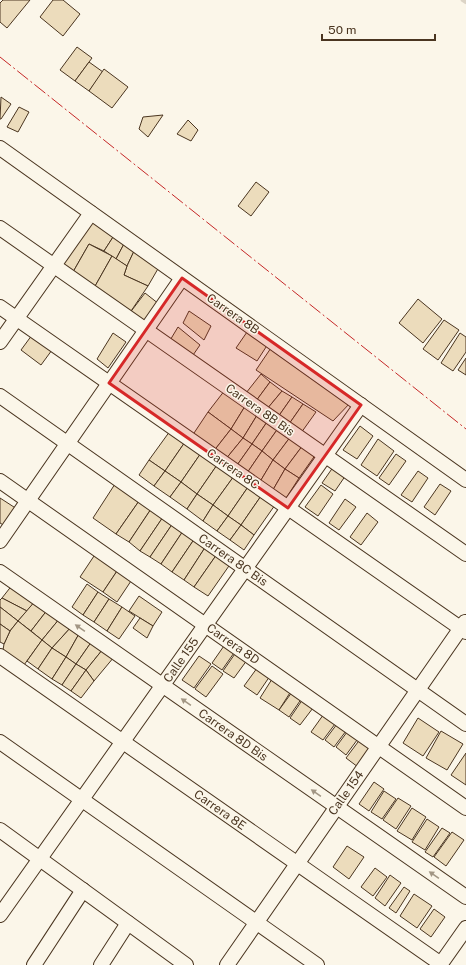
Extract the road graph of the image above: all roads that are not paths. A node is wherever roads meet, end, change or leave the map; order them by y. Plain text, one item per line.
1 (0, 148) edge
2 (91, 212) junction
3 (0, 228) edge
4 (53, 266) junction
5 (182, 278) junction
6 (0, 307) edge
7 (16, 318) junction
8 (146, 330) junction
9 (0, 342) edge
10 (110, 383) junction
11 (0, 396) edge
12 (361, 405) junction
13 (68, 444) junction
14 (325, 455) junction
15 (466, 480) edge
16 (0, 481) edge
17 (28, 500) junction
18 (288, 508) junction
19 (0, 541) edge
20 (466, 554) edge
21 (245, 568) junction
22 (0, 572) edge
23 (205, 625) junction
24 (464, 627) edge
25 (0, 656) edge
26 (162, 686) junction
27 (418, 690) junction
28 (466, 724) edge
29 (0, 742) edge
30 (123, 742) junction
31 (379, 746) junction
32 (82, 800) junction
33 (336, 807) junction
34 (466, 808) edge
35 (0, 830) edge
36 (40, 859) junction
37 (297, 864) junction
38 (83, 890) junction
39 (466, 897) edge
40 (0, 915) edge
41 (256, 922) junction
42 (128, 923) junction
43 (466, 928) edge
44 (34, 965) edge
45 (101, 965) edge
46 (184, 965) edge
47 (227, 965) edge
48 (316, 965) edge
49 (440, 965) edge

1 - 2 street, Carrera 8B
2 - 4 street
2 - 5 street, Carrera 8B
3 - 4 street, Carrera 8B Bis
4 - 7 street
4 - 8 street, Carrera 8B Bis
5 - 8 street
5 - 12 street, Carrera 8B
6 - 7 street, Carrera 8C
7 - 9 street
7 - 10 street, Carrera 8C
8 - 10 street
8 - 14 street, Carrera 8B Bis
10 - 13 street
10 - 18 street, Carrera 8C
11 - 13 street, Carrera 8C Bis
12 - 14 street, Calle 155
12 - 15 street, Carrera 8B
13 - 17 street
13 - 21 street, Carrera 8C Bis
14 - 18 street, Calle 155
14 - 20 street, Carrera 8B Bis
16 - 17 street, Carrera 8D
17 - 19 street
17 - 23 street, Carrera 8D
18 - 21 street, Calle 155
18 - 24 street, Carrera 8C
21 - 23 street, Calle 155
21 - 27 street, Carrera 8C Bis
26 -> 22 street, Carrera 8D Bis
23 - 26 street, Calle 155
23 - 31 street, Carrera 8D
24 - 27 street, Calle 154
25 - 30 street, Carrera 8E
26 - 30 street, Calle 155
33 -> 26 street, Carrera 8D Bis
27 - 28 street, Carrera 8C Bis
27 - 31 street, Calle 154
29 - 32 street
30 - 32 street, Calle 155
30 - 37 street, Carrera 8E
31 - 33 street, Calle 154
31 - 34 street, Carrera 8D
32 - 36 street, Calle 155
32 - 41 street
33 - 37 street, Calle 154
39 -> 33 street, Carrera 8D Bis
35 - 36 street
36 - 38 street
36 - 40 street, Calle 155
37 - 41 street, Calle 154
37 - 49 street, Carrera 8E
38 - 42 street
38 - 44 street
41 - 47 street, Calle 154
41 - 48 street
42 - 45 street
42 - 46 street
43 - 49 street

